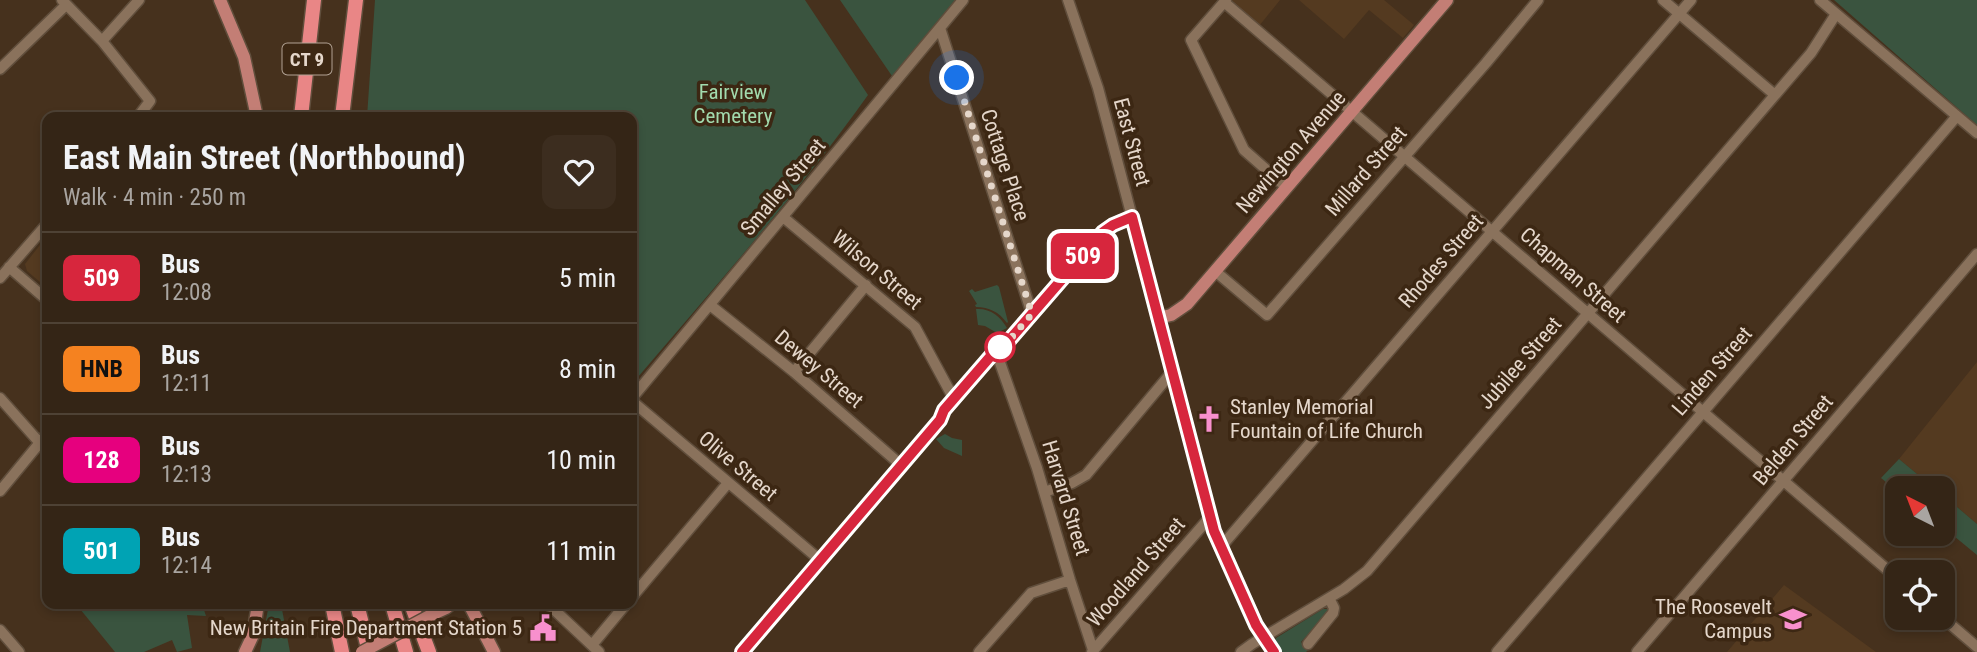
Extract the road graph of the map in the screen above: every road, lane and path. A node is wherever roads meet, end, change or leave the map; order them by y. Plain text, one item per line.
1 (139, 0) edge
2 (220, 0) edge
3 (314, 0) edge
4 (356, 0) edge
5 (963, 0) edge
6 (1068, 0) edge
7 (1447, 0) edge
8 (1538, 0) edge
9 (1663, 0) edge
10 (1691, 0) edge
11 (1820, 0) edge
12 (1225, 1) edge
13 (64, 2) edge
14 (1836, 14) junction
15 (1679, 15) junction
16 (940, 28) junction
17 (102, 41) junction
18 (0, 69) edge
19 (1774, 95) junction
20 (1352, 111) junction
21 (142, 112) edge
22 (256, 112) edge
23 (302, 112) edge
24 (343, 112) edge
25 (1957, 116) junction
26 (1977, 133) edge
27 (1405, 156) junction
28 (1286, 187) junction
29 (783, 217) junction
30 (1132, 217) junction
31 (42, 230) edge
32 (1493, 231) junction
33 (1977, 254) edge
34 (9, 267) junction
35 (1215, 271) junction
36 (0, 278) edge
37 (866, 285) junction
38 (42, 296) edge
39 (710, 305) junction
40 (1032, 314) junction
41 (1588, 314) junction
42 (1158, 318) junction
43 (1005, 345) junction
44 (998, 357) junction
45 (794, 372) junction
46 (1172, 372) junction
47 (637, 394) edge
48 (0, 398) edge
49 (954, 399) junction
50 (637, 404) edge
51 (1702, 412) junction
52 (940, 420) junction
53 (42, 439) edge
54 (42, 445) edge
55 (901, 465) junction
56 (1783, 481) junction
57 (728, 483) junction
58 (0, 491) edge
59 (1044, 492) junction
60 (1210, 517) junction
61 (1220, 548) junction
62 (820, 561) junction
63 (1885, 568) edge
64 (1070, 580) junction
65 (637, 591) edge
66 (1329, 598) junction
67 (257, 609) edge
68 (333, 609) edge
69 (359, 609) edge
70 (393, 609) edge
71 (413, 609) edge
72 (440, 609) edge
73 (472, 609) edge
74 (553, 609) edge
75 (623, 609) edge
76 (1955, 628) edge
77 (0, 629) edge
78 (253, 635) junction
79 (1263, 637) junction
80 (1307, 643) dead end
81 (1977, 647) edge
82 (596, 648) edge
83 (1093, 651) edge
84 (19, 652) edge
85 (245, 652) edge
86 (254, 652) edge
87 (342, 652) edge
88 (362, 652) edge
89 (369, 652) edge
90 (405, 652) edge
91 (429, 652) edge
92 (494, 652) edge
93 (741, 652) edge
94 (979, 652) edge
95 (1241, 652) edge
96 (1274, 652) edge
97 (1497, 652) edge
98 (1637, 652) edge

1 - 17 street
2 - 22 main road
3 - 23 highway, CT 9
4 - 24 highway, CT 9
5 - 16 street, Smalley Street
6 - 30 street, East Street
7 - 20 main road, Newington Avenue
8 - 27 street, Millard Street
9 - 15 street
10 - 15 street, Rhodes Street
11 - 14 street
12 - 20 street, Chapman Street
12 - 28 street
13 - 17 street
13 - 18 street
14 - 19 street, Jubilee Street
14 - 25 street
15 - 19 street
15 - 32 street, Rhodes Street
16 - 29 street, Smalley Street
16 - 40 street, Cottage Place
17 - 21 street
19 - 41 street, Jubilee Street
20 - 27 street, Chapman Street
20 - 28 main road, Newington Avenue
25 - 26 street
25 - 51 street, Linden Street
27 - 32 street, Chapman Street
27 - 35 street, Millard Street
28 - 35 main road, Newington Avenue
29 - 37 street, Wilson Street
29 - 39 street, Smalley Street
30 - 40 main road
30 - 42 main road, East Street
31 - 34 street
32 - 41 street, Chapman Street
32 - 61 street, Rhodes Street
33 - 56 street, Belden Street
34 - 36 street
34 - 38 street
35 - 42 main road, Newington Avenue
37 - 45 street
37 - 49 street, Wilson Street
39 - 45 street, Dewey Street
39 - 47 street, Smalley Street
40 - 43 main road
41 - 51 street, Chapman Street
41 - 66 street, Jubilee Street
42 - 46 main road, East Street
43 - 44 main road
43 - 49 main road
44 - 52 main road
44 - 59 street, Harvard Street
45 - 55 street, Dewey Street
46 - 59 street
46 - 60 main road, East Street
48 - 53 street
49 - 52 main road
50 - 57 street, Olive Street
51 - 56 street, Chapman Street
51 - 97 street, Linden Street
52 - 55 main road
54 - 58 street
55 - 62 main road
56 - 63 street, Chapman Street
56 - 98 street, Belden Street
57 - 62 street, Olive Street
57 - 65 street
59 - 64 street, Harvard Street
60 - 61 main road, East Street
60 - 83 street, Woodland Street
61 - 79 main road, East Street
62 - 93 main road
64 - 83 street, Harvard Street
64 - 94 street
66 - 79 street, Jubilee Street
66 - 80 street
67 - 78 main road
68 - 87 highway
69 - 89 highway
70 - 90 highway
71 - 91 highway
72 - 88 main road, bridge
73 - 92 main road
74 - 82 street
75 - 82 street
76 - 81 street
77 - 84 street
78 - 85 main road
78 - 86 main road
79 - 95 street, Jubilee Street
79 - 96 main road, East Street

